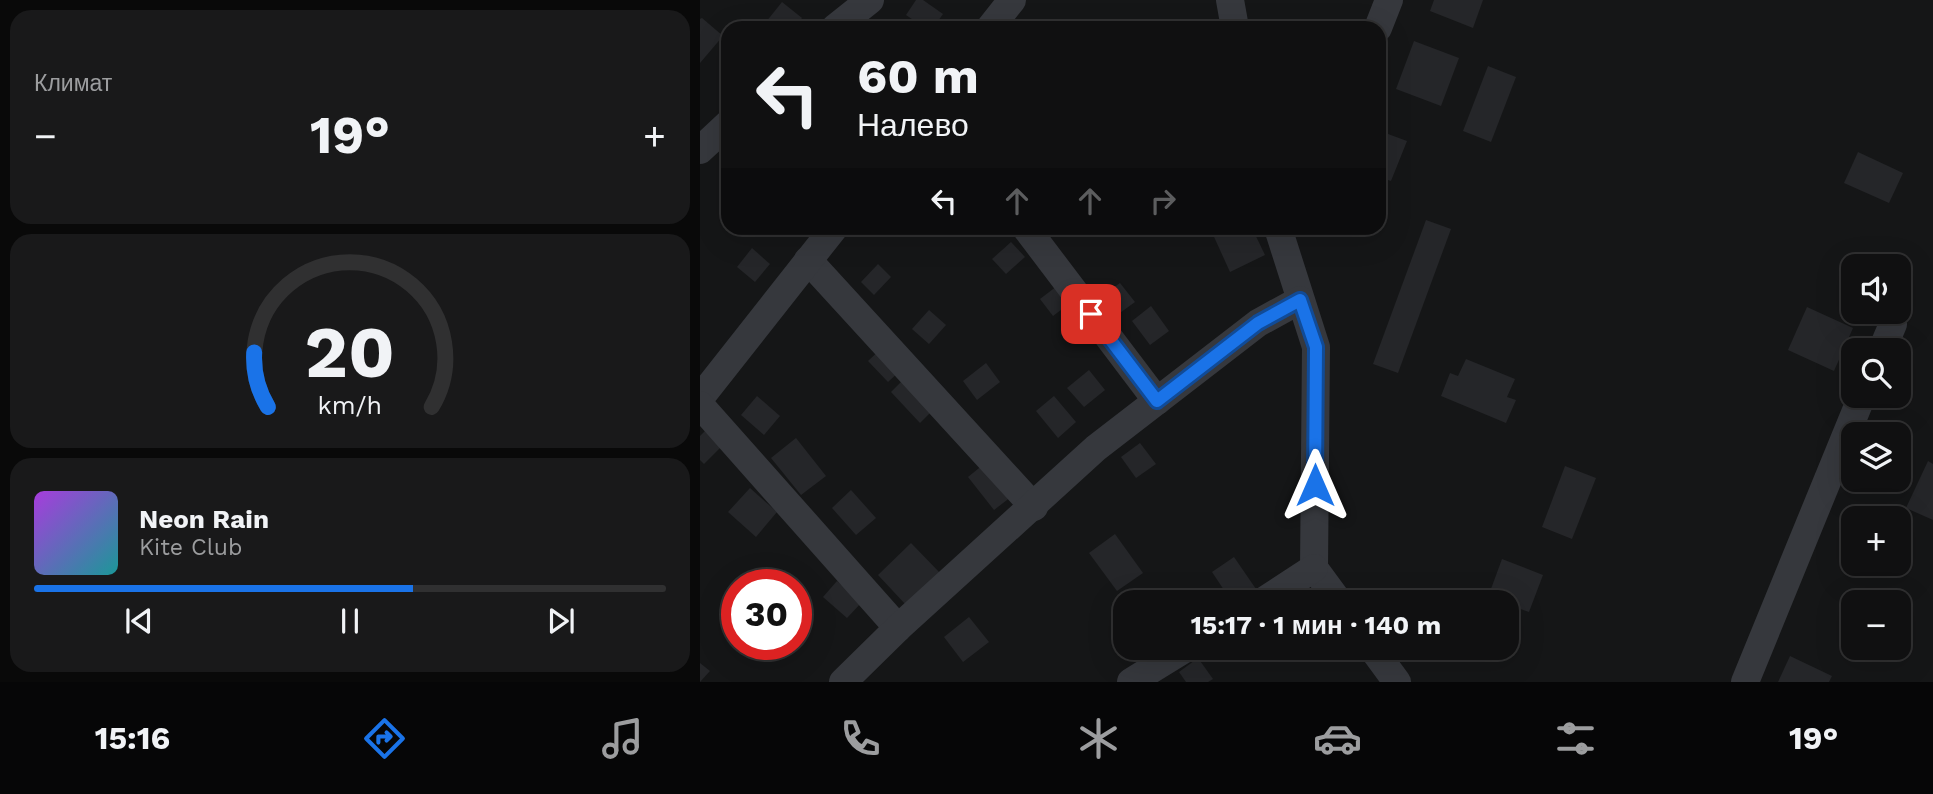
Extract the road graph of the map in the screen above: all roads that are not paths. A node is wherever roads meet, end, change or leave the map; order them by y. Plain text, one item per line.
1 (870, 0) edge
2 (1012, 0) edge
3 (1230, 0) edge
4 (1390, 0) edge
5 (844, 21) edge
6 (996, 21) edge
7 (1234, 21) edge
8 (1381, 21) edge
9 (721, 130) edge
10 (700, 150) edge
11 (828, 235) edge
12 (1031, 235) edge
13 (1286, 236) edge
14 (808, 260) junction
15 (1300, 300) junction
16 (1893, 324) dead end
17 (1887, 338) edge
18 (700, 398) edge
19 (1157, 401) junction
20 (700, 405) edge
21 (1856, 408) edge
22 (1034, 507) junction
23 (1314, 568) junction
24 (1280, 590) edge
25 (1330, 590) edge
26 (898, 628) junction
27 (1167, 660) edge
28 (1381, 660) edge
29 (843, 682) edge
30 (1131, 682) edge
31 (1397, 682) edge
32 (1745, 682) edge

1 - 5 street
2 - 6 street
3 - 7 street
4 - 8 street
9 - 10 street
11 - 14 street
12 - 19 street
13 - 15 street
14 - 18 street
14 - 22 street
15 - 19 street
15 - 23 street
16 - 17 street
19 - 22 street
20 - 26 street
21 - 32 street
22 - 26 street
23 - 24 street
23 - 25 street
26 - 29 street
27 - 30 street
28 - 31 street

